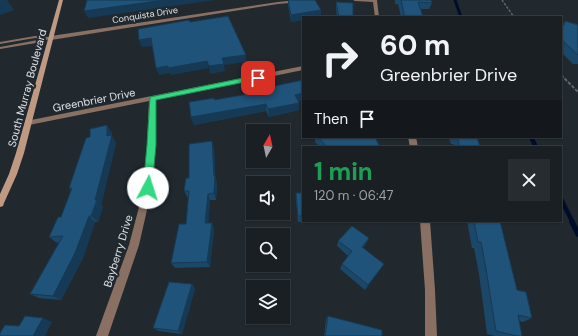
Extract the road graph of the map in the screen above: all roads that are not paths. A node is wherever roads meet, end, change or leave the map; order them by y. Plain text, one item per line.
1 (61, 0) edge
2 (313, 0) edge
3 (355, 0) edge
4 (375, 1) edge
5 (377, 16) edge
6 (50, 38) junction
7 (0, 43) edge
8 (0, 48) edge
9 (302, 68) edge
10 (152, 99) junction
11 (29, 123) junction
12 (0, 202) edge
13 (425, 222) edge
14 (102, 336) edge
15 (431, 336) edge

1 - 6 main road, South Murray Boulevard
2 - 6 street, Conquista Drive
3 - 4 street
4 - 5 street
6 - 7 lane
6 - 8 lane
6 - 11 main road, South Murray Boulevard
9 - 10 street, Greenbrier Drive
10 - 11 street, Greenbrier Drive
10 - 14 street, Bayberry Drive
11 - 12 main road, South Murray Boulevard
13 - 15 street

